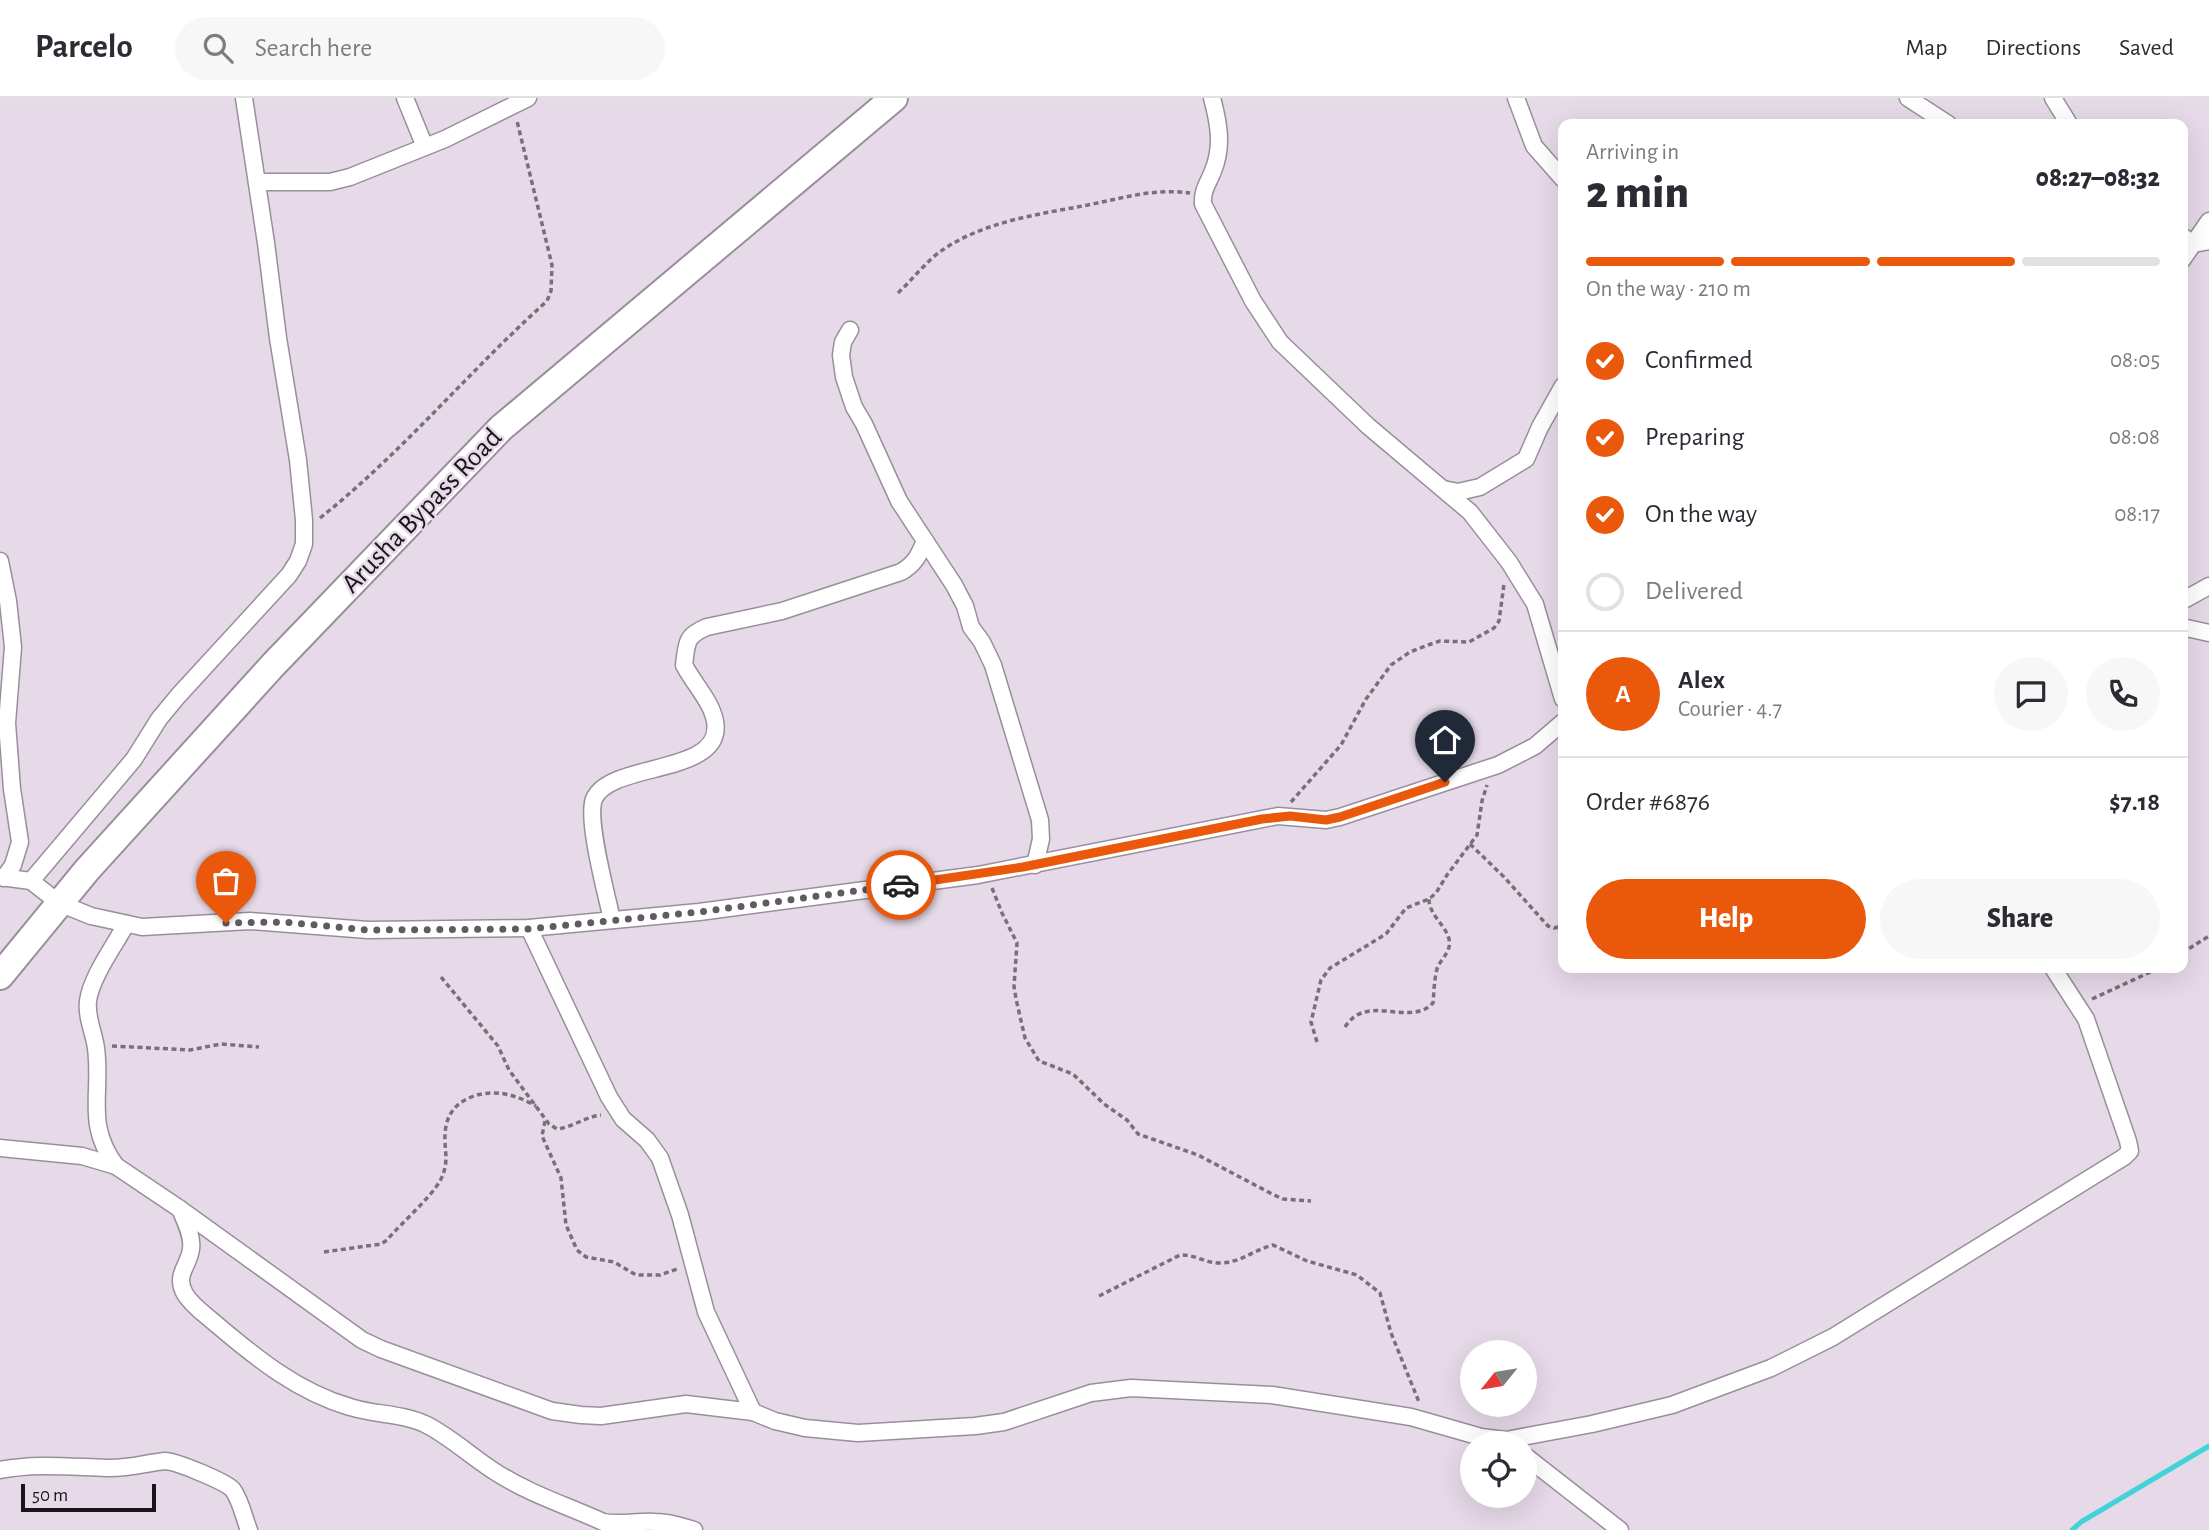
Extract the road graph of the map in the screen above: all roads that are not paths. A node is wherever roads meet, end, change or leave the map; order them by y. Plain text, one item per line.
1 (244, 98) edge
2 (405, 98) edge
3 (894, 98) edge
4 (1212, 98) edge
5 (1516, 98) edge
6 (1908, 98) edge
7 (2053, 98) edge
8 (521, 101) edge
9 (1940, 119) edge
10 (2066, 119) edge
11 (425, 147) junction
12 (1558, 173) edge
13 (257, 182) junction
14 (2209, 221) edge
15 (2195, 241) edge
16 (850, 330) dead end
17 (1558, 395) edge
18 (1443, 489) junction
19 (925, 541) junction
20 (0, 562) edge
21 (2209, 586) edge
22 (2188, 598) edge
23 (2188, 628) edge
24 (2209, 633) edge
25 (1558, 682) edge
26 (1558, 726) edge
27 (1035, 865) junction
28 (2, 877) edge
29 (31, 881) junction
30 (59, 903) junction
31 (612, 920) junction
32 (127, 924) junction
33 (529, 929) junction
34 (2056, 973) edge
35 (0, 976) edge
36 (0, 1147) edge
37 (116, 1166) junction
38 (180, 1209) junction
39 (752, 1412) junction
40 (1460, 1431) edge
41 (1537, 1436) edge
42 (1537, 1465) edge
43 (0, 1470) edge
44 (249, 1530) edge
45 (694, 1530) edge
46 (1620, 1530) edge

1 - 13 street
2 - 11 street
3 - 30 main road, Arusha Bypass Road
4 - 18 street
5 - 12 street
6 - 9 street
7 - 10 street
8 - 11 street
11 - 13 street
13 - 29 street
14 - 15 street
16 - 19 street
17 - 18 street
18 - 25 street
19 - 27 street
19 - 31 street
20 - 28 street
21 - 22 street
23 - 24 street
26 - 27 street
27 - 31 street
28 - 29 street
29 - 30 street
30 - 32 street
30 - 35 main road, Arusha Bypass Road
31 - 33 street
32 - 33 street
32 - 37 street
33 - 39 street
34 - 41 street
36 - 37 street
37 - 38 street
38 - 39 street
38 - 45 street
39 - 40 street
42 - 46 street
43 - 44 street

